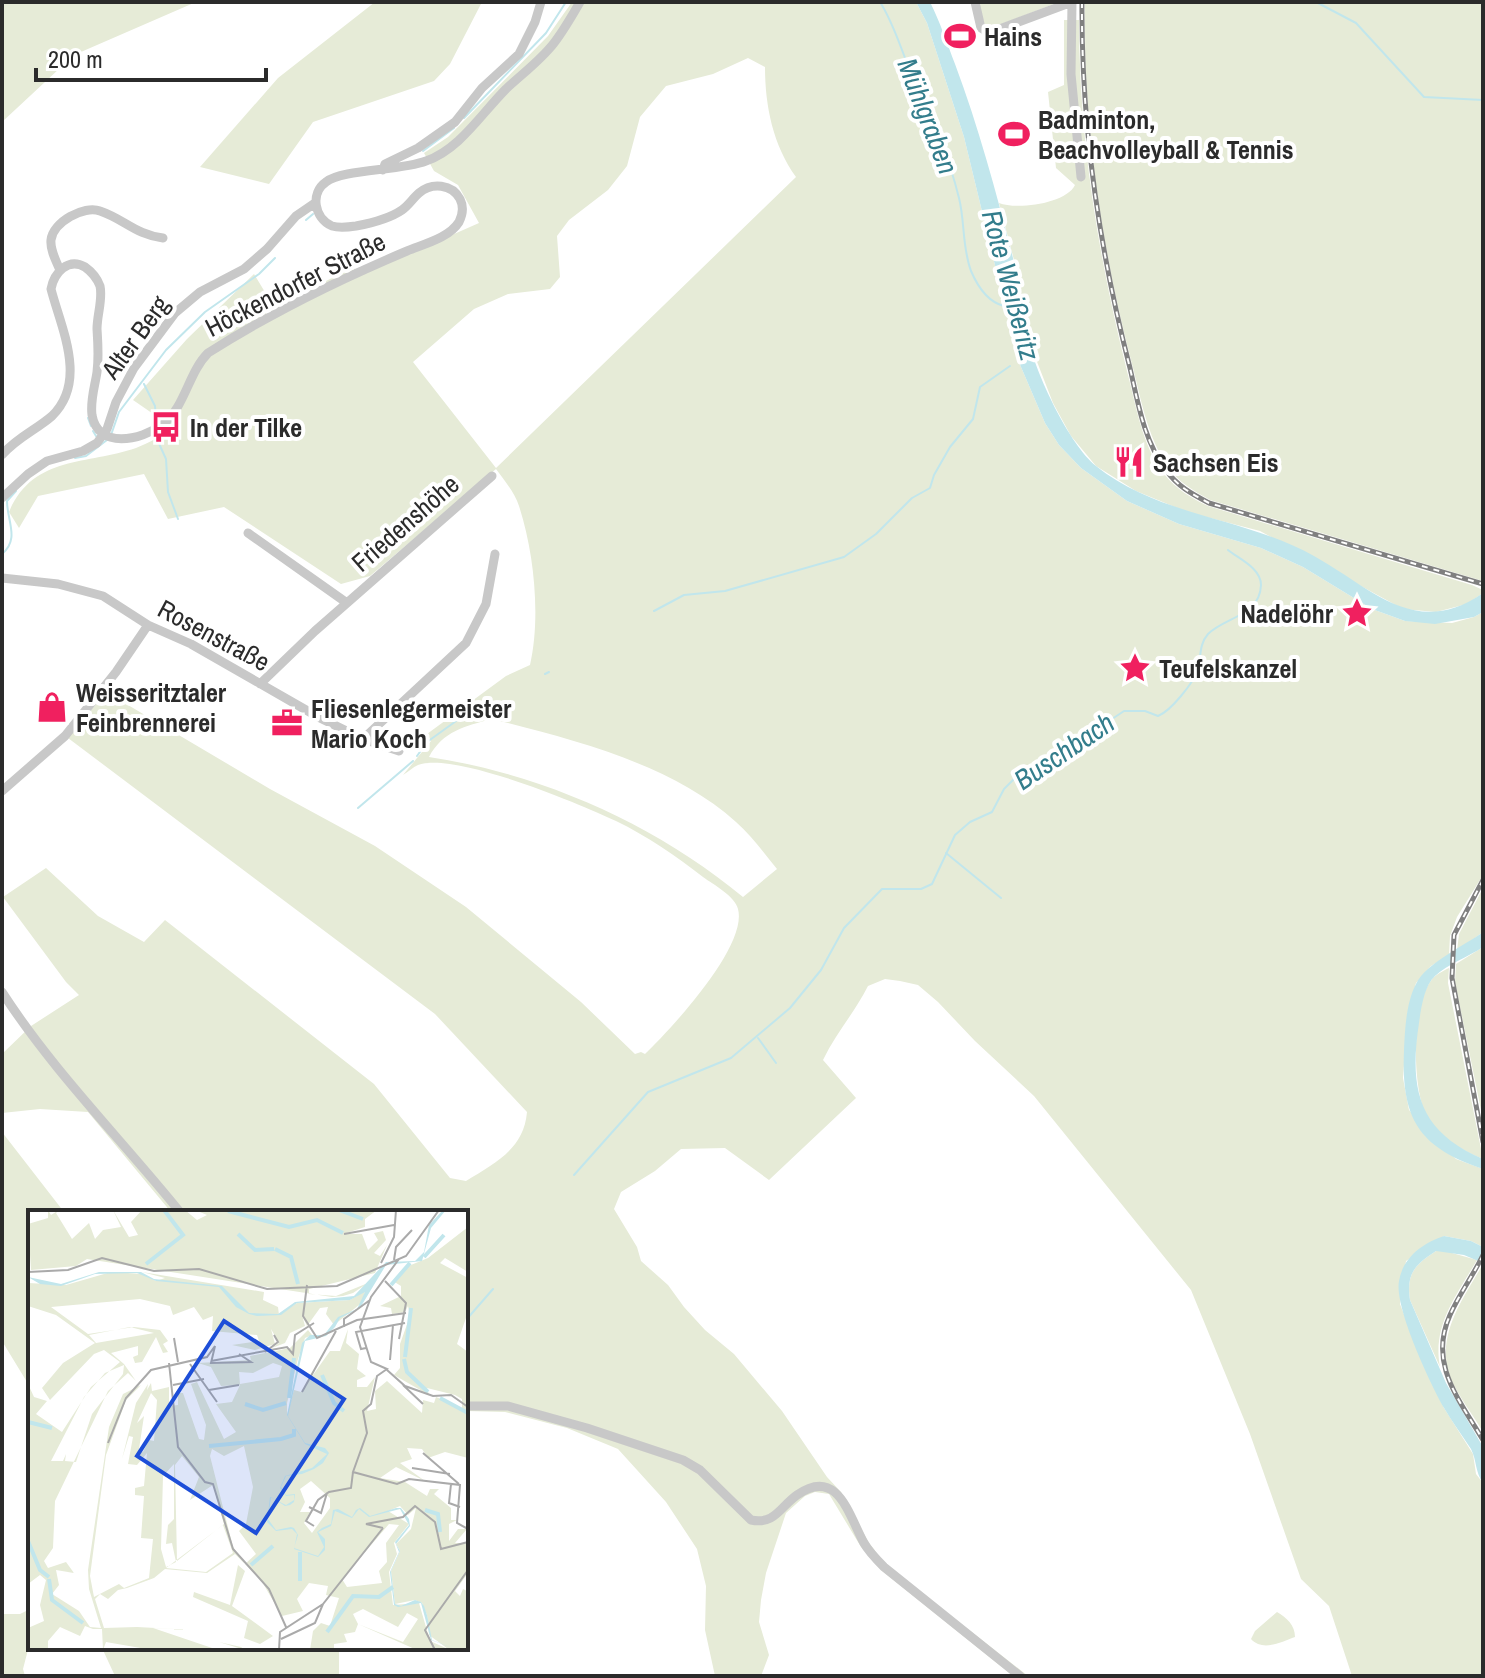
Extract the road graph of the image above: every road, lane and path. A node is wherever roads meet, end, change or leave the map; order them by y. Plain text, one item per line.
1 (541, 2) edge
2 (580, 2) edge
3 (975, 2) edge
4 (1072, 2) edge
5 (383, 170) junction
6 (1081, 177) dead end
7 (315, 203) junction
8 (163, 238) dead end
9 (60, 270) junction
10 (108, 436) junction
11 (2, 455) edge
12 (492, 476) dead end
13 (2, 498) edge
14 (248, 533) dead end
15 (495, 554) dead end
16 (7, 578) edge
17 (2, 585) edge
18 (347, 603) junction
19 (148, 625) junction
20 (260, 684) junction
21 (363, 739) junction
22 (399, 751) dead end
23 (2, 791) edge
24 (2, 992) edge
25 (178, 1210) edge
26 (468, 1406) edge
27 (1020, 1676) edge

1 - 5 street
2 - 5 street
3 - 4 street
4 - 6 street
5 - 7 street
7 - 10 street, Alter Berg
7 - 10 street, Höckendorfer Straße
8 - 9 street
9 - 10 street
9 - 11 street
10 - 13 street
12 - 18 street, Friedenshöhe
14 - 18 street, Friedenshöhe
15 - 21 street
16 - 17 street
16 - 19 street, Rosenstraße
18 - 20 street, Friedenshöhe
19 - 20 street, Rosenstraße
19 - 23 street
20 - 21 street, Rosenstraße
21 - 22 street, Rosenstraße
24 - 25 street
26 - 27 street

